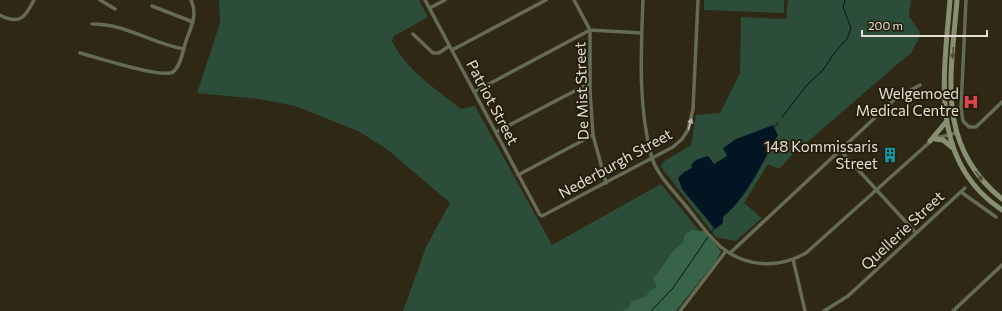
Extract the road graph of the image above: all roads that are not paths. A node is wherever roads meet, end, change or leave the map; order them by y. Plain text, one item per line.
1 (34, 0) edge
2 (100, 0) edge
3 (425, 0) edge
4 (446, 0) edge
5 (546, 0) edge
6 (574, 0) edge
7 (643, 0) edge
8 (698, 0) edge
9 (950, 0) edge
10 (957, 0) edge
11 (966, 0) edge
12 (192, 2) edge
13 (152, 6) dead end
14 (430, 8) junction
15 (115, 9) dead end
16 (0, 15) edge
17 (193, 22) junction
18 (92, 24) dead end
19 (590, 30) junction
20 (642, 33) junction
21 (413, 34) dead end
22 (449, 46) junction
23 (184, 49) junction
24 (452, 50) junction
25 (80, 53) dead end
26 (590, 83) junction
27 (920, 85) dead end
28 (474, 92) junction
29 (1002, 102) edge
30 (946, 122) junction
31 (496, 132) junction
32 (956, 133) junction
33 (593, 135) junction
34 (949, 135) junction
35 (932, 140) junction
36 (954, 148) junction
37 (840, 150) junction
38 (652, 159) junction
39 (518, 175) junction
40 (606, 183) junction
41 (965, 188) dead end
42 (876, 189) junction
43 (961, 192) junction
44 (1002, 199) edge
45 (1002, 210) edge
46 (540, 216) joint
47 (996, 217) dead end
48 (916, 232) junction
49 (728, 252) junction
50 (793, 259) junction
51 (1002, 265) edge
52 (680, 311) edge
53 (805, 311) edge
54 (824, 311) edge
55 (953, 311) edge

1 - 16 street
2 - 15 street
3 - 14 street, Patriot Street
4 - 14 street
5 - 24 street
6 - 19 street, De Mist Street
7 - 20 street
38 -> 8 street, Nederburgh Street
9 - 30 main road
10 -> 32 main road
11 - 29 street
12 - 17 street
13 - 17 street
14 - 22 street, Patriot Street
17 - 23 street
18 - 23 street
19 - 20 street
19 - 26 street, De Mist Street
19 - 28 street
20 - 38 street
21 - 22 street
22 - 24 street, Patriot Street
23 - 25 street
24 - 28 street, Patriot Street
26 - 31 street
26 - 33 street, De Mist Street
27 - 37 street
28 - 31 street, Patriot Street
30 - 34 main road
30 - 35 main road
31 - 39 street, Patriot Street
32 - 34 street
32 -> 44 main road
33 - 39 street
33 - 40 street, De Mist Street
34 - 35 street
34 - 36 main road
35 - 36 main road
35 - 42 street
36 - 45 main road
37 - 42 street
37 - 49 street
38 - 40 street, Nederburgh Street
38 - 49 street
39 - 46 street, Patriot Street
40 - 46 street, Nederburgh Street
41 - 43 street
42 - 48 street
42 - 50 street
43 - 47 street, Quellerie Street
43 - 48 street, Quellerie Street
48 - 54 street, Quellerie Street
49 - 50 street
49 - 52 street
50 - 53 street
51 - 55 street

